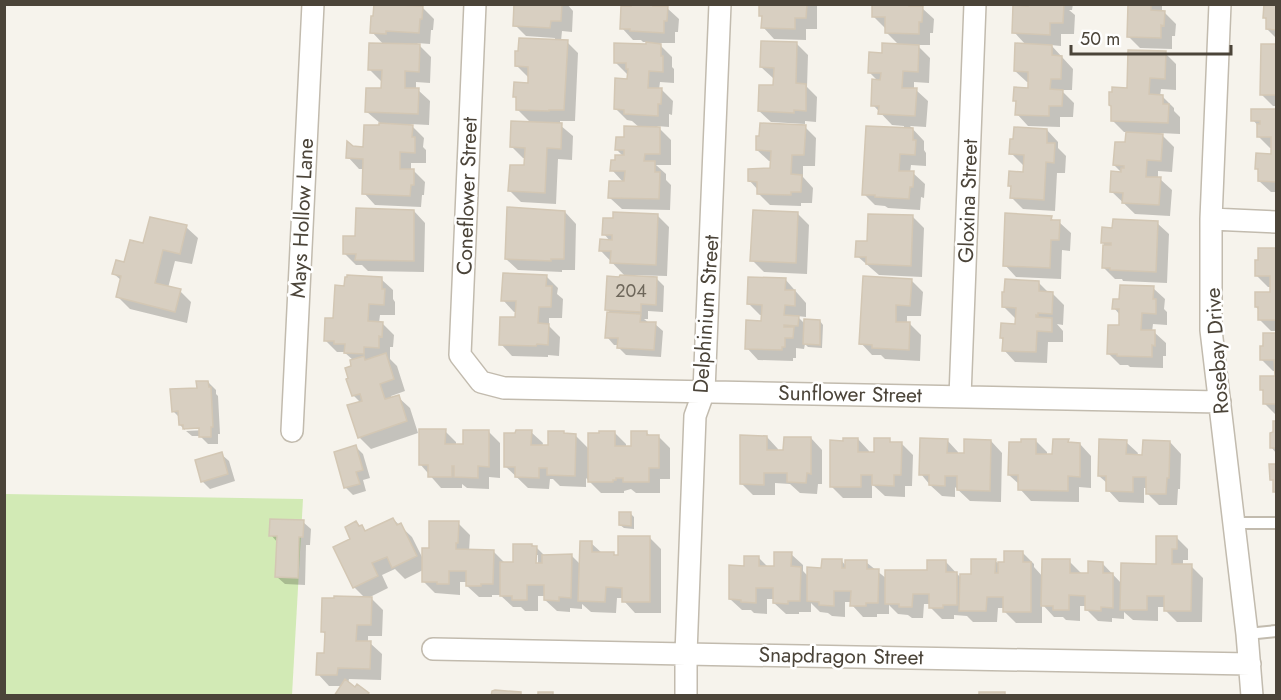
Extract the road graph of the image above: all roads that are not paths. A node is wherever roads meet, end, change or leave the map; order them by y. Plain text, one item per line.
1 (313, 4) edge
2 (475, 4) edge
3 (720, 4) edge
4 (975, 4) edge
5 (1220, 4) edge
6 (1211, 219) junction
7 (1276, 222) edge
8 (481, 382) joint
9 (704, 391) junction
10 (960, 396) junction
11 (1220, 402) junction
12 (292, 431) dead end
13 (1234, 523) junction
14 (1276, 523) edge
15 (1276, 631) edge
16 (1246, 634) junction
17 (433, 649) dead end
18 (686, 654) junction
19 (1250, 663) junction
20 (687, 696) edge
21 (1252, 696) edge

1 - 12 street, Mays Hollow Lane
2 - 8 street, Coneflower Street
3 - 9 street, Delphinium Street
4 - 10 street, Gloxina Street
5 - 6 street, Rosebay Drive
6 - 7 street
6 - 11 street, Rosebay Drive
8 - 9 street, Sunflower Street
9 - 10 street, Sunflower Street
9 - 18 street, Delphinium Street
10 - 11 street, Sunflower Street
11 - 13 street, Rosebay Drive
13 - 14 lane
13 - 16 street, Rosebay Drive
15 - 16 lane
16 - 19 street, Rosebay Drive
17 - 18 street, Snapdragon Street
18 - 19 street, Snapdragon Street
18 - 20 street, Delphinium Street
19 - 21 street, Rosebay Drive

